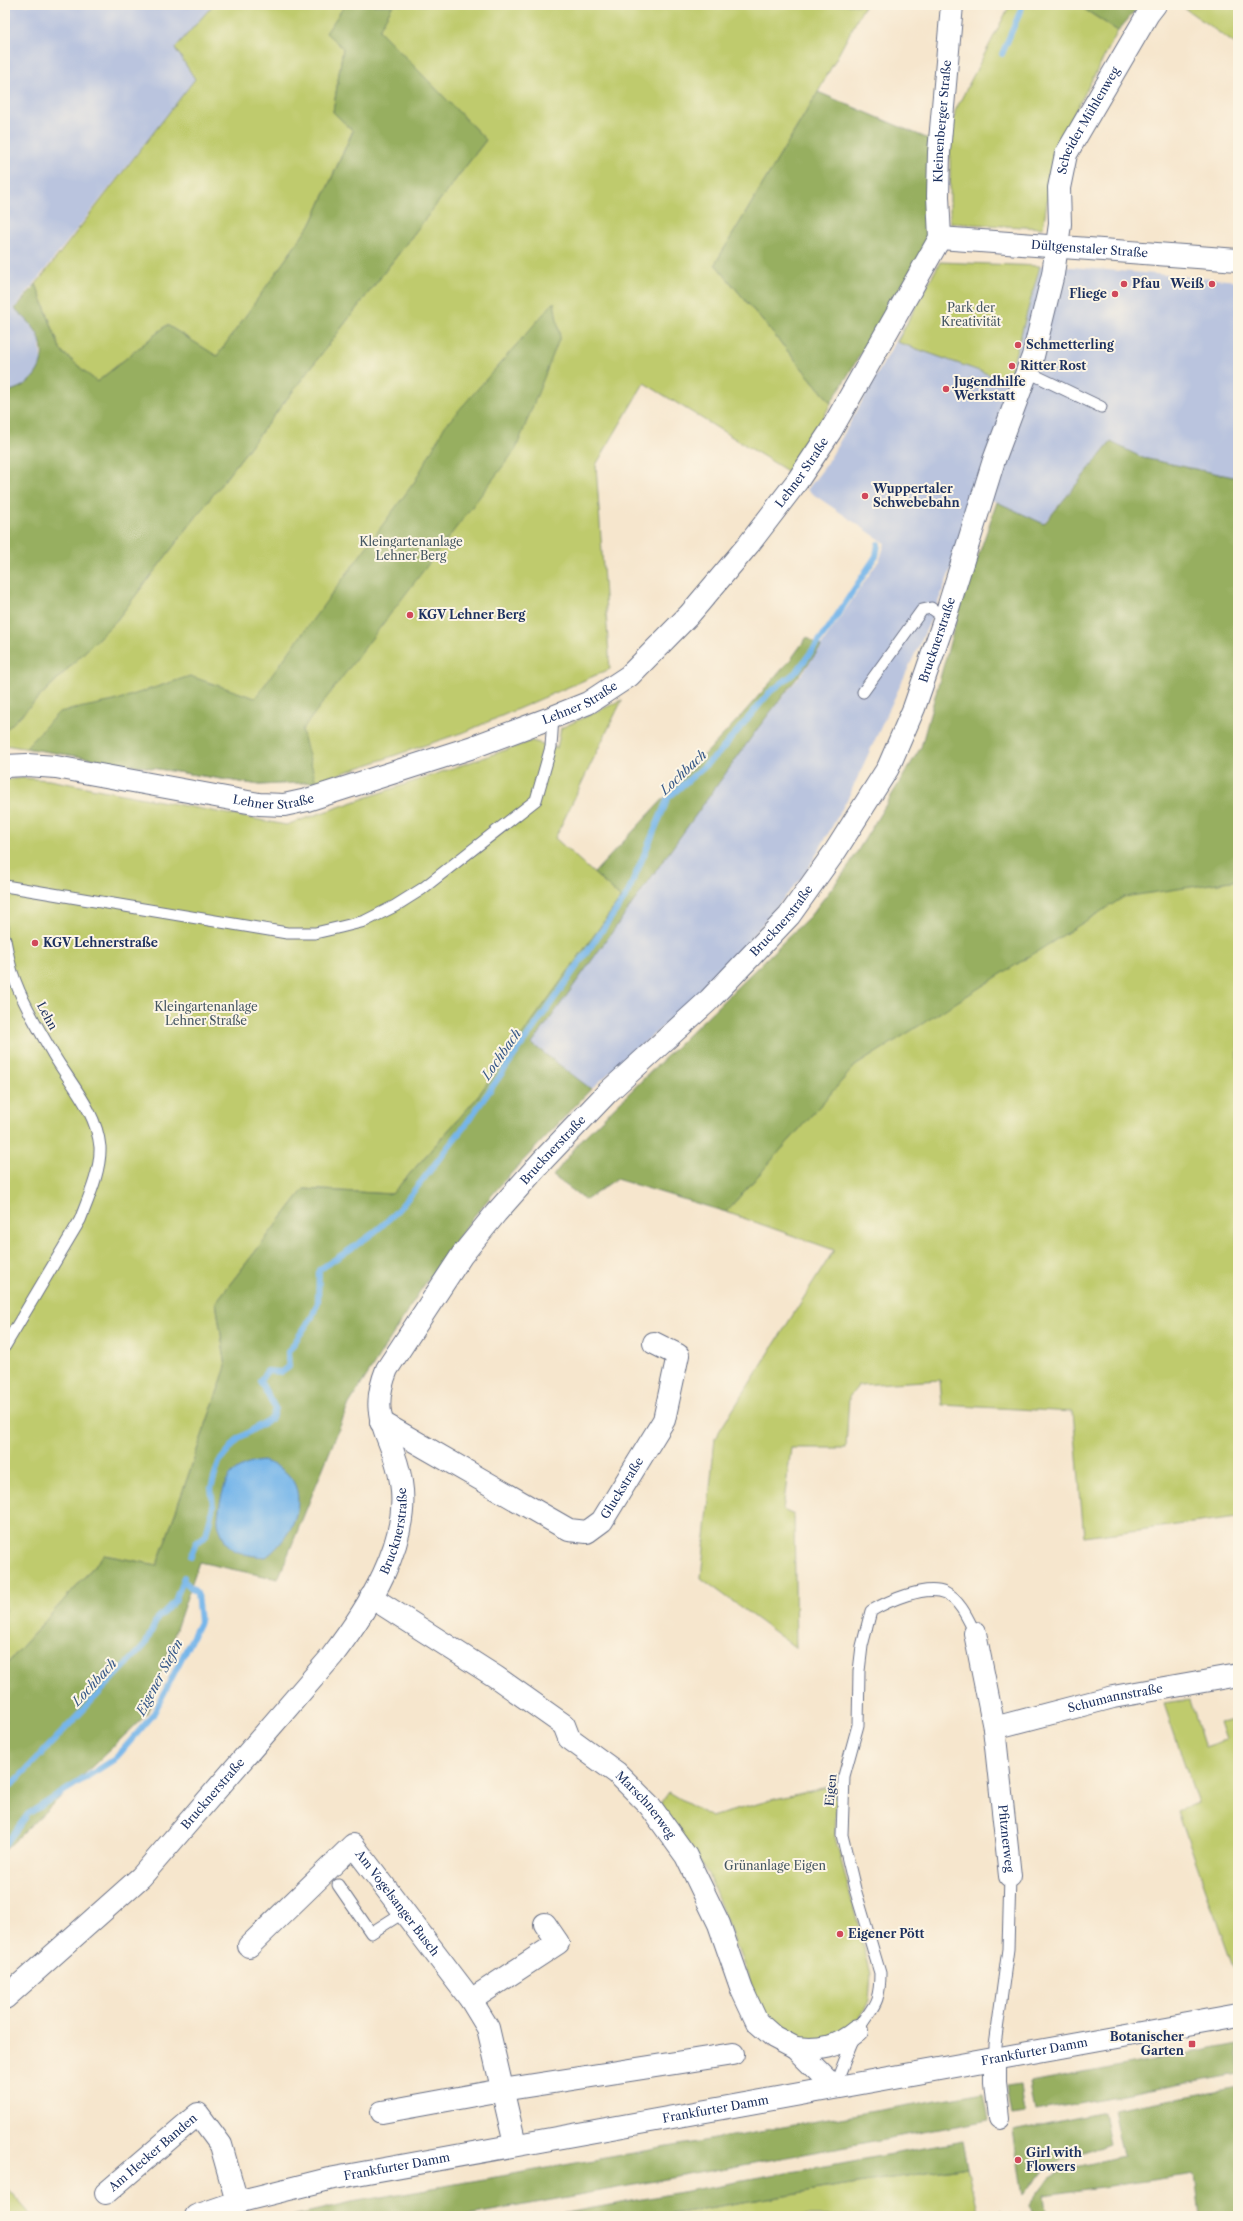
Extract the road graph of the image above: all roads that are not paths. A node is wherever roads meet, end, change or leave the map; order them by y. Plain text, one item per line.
1 (952, 5) edge
2 (1155, 5) edge
3 (940, 238) junction
4 (1057, 247) junction
5 (1238, 260) edge
6 (1028, 372) junction
7 (1101, 407) dead end
8 (945, 618) junction
9 (863, 692) dead end
10 (553, 717) junction
11 (5, 766) edge
12 (5, 886) edge
13 (5, 940) edge
14 (654, 1343) dead end
15 (5, 1346) edge
16 (381, 1422) junction
17 (371, 1597) junction
18 (975, 1633) joint
19 (1238, 1675) edge
20 (994, 1728) junction
21 (1010, 1876) joint
22 (338, 1885) dead end
23 (404, 1912) junction
24 (545, 1924) dead end
25 (249, 1946) dead end
26 (5, 1998) edge
27 (471, 2000) junction
28 (1238, 2015) edge
29 (858, 2032) junction
30 (795, 2048) junction
31 (995, 2052) junction
32 (733, 2054) dead end
33 (834, 2087) junction
34 (502, 2090) junction
35 (382, 2112) dead end
36 (999, 2118) dead end
37 (515, 2144) junction
38 (106, 2193) dead end
39 (237, 2202) junction
40 (196, 2216) edge

1 - 3 street, Kleinenberger Straße
2 - 4 street, Scheider Mühlenweg
3 - 4 street, Dültgenstaler Straße
3 - 10 street, Lehner Straße
4 - 5 street, Dültgenstaler Straße
4 - 6 street, Brucknerstraße
6 - 7 lane
6 - 8 street, Brucknerstraße
8 - 9 lane
8 - 16 street, Brucknerstraße
10 - 11 street, Lehner Straße
10 - 12 lane
13 - 15 lane, Lehn
14 - 16 street, Gluckstraße
16 - 17 street, Brucknerstraße
17 - 26 street, Brucknerstraße
17 - 30 street, Marschnerweg
18 - 20 street, Pfitznerweg
18 - 29 lane, Eigen
19 - 20 street, Schumannstraße
20 - 21 street, Pfitznerweg
21 - 31 lane, Pfitznerweg
22 - 23 lane
23 - 25 street, Am Vogelsanger Busch
23 - 27 street, Am Vogelsanger Busch
24 - 27 street
27 - 34 street, Am Vogelsanger Busch
28 - 31 street, Frankfurter Damm
29 - 30 street
29 - 33 lane, Eigen
30 - 33 street, Marschnerweg
31 - 33 street, Frankfurter Damm
31 - 36 street
32 - 34 street
33 - 37 street, Frankfurter Damm
34 - 35 street
34 - 37 street, Am Vogelsanger Busch
37 - 39 street, Frankfurter Damm
38 - 39 street, Am Hecker Banden
39 - 40 street, Frankfurter Damm

